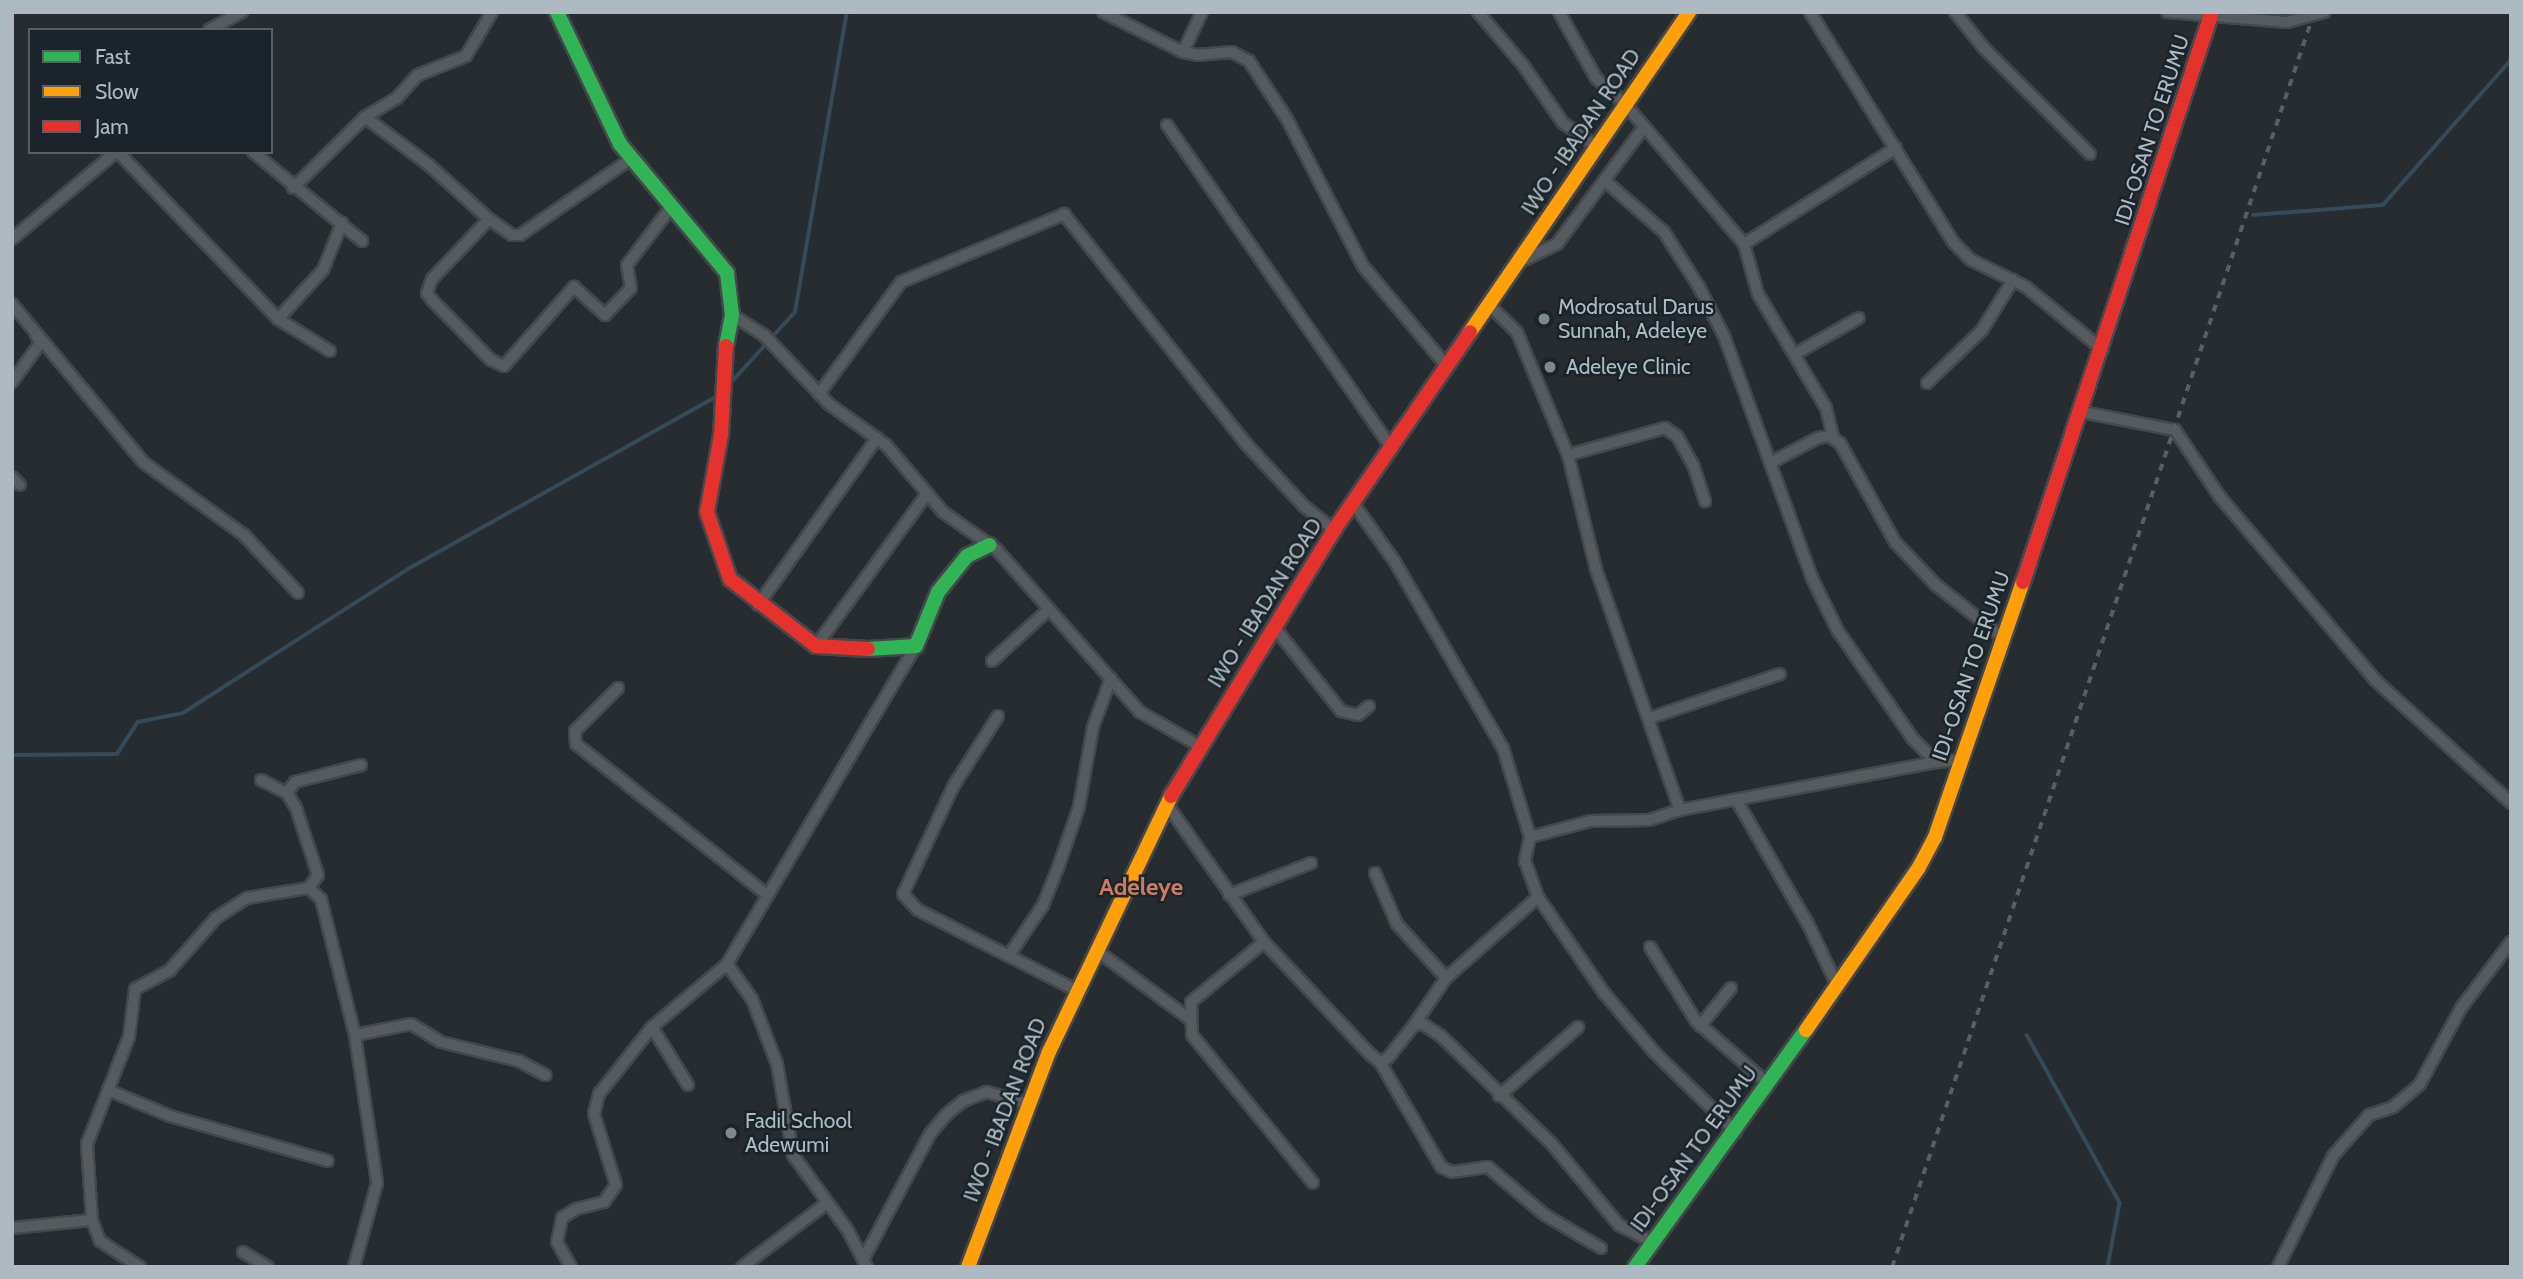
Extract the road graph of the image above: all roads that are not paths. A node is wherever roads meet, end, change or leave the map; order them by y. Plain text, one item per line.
1 (242, 12) edge
2 (492, 12) edge
3 (557, 12) edge
4 (1103, 12) edge
5 (1202, 12) edge
6 (1478, 12) edge
7 (1559, 12) edge
8 (1689, 12) edge
9 (1811, 12) edge
10 (1955, 12) edge
11 (2167, 12) edge
12 (2325, 12) edge
13 (2211, 15) edge
14 (213, 28) edge
15 (1183, 52) junction
16 (1625, 104) junction
17 (365, 117) junction
18 (1167, 125) dead end
19 (1643, 128) junction
20 (1597, 146) junction
21 (1896, 148) junction
22 (115, 154) edge
23 (119, 154) edge
24 (255, 154) edge
25 (2090, 154) dead end
26 (632, 158) junction
27 (1604, 180) junction
28 (293, 188) junction
29 (672, 206) junction
30 (489, 219) junction
31 (342, 223) junction
32 (12, 239) edge
33 (362, 242) dead end
34 (1744, 244) junction
35 (1520, 261) junction
36 (2012, 280) junction
37 (12, 303) edge
38 (1489, 305) junction
39 (12, 309) edge
40 (732, 314) junction
41 (1859, 318) dead end
42 (278, 319) junction
43 (2103, 350) junction
44 (330, 351) dead end
45 (1795, 354) junction
46 (1445, 364) junction
47 (12, 382) edge
48 (1927, 383) dead end
49 (819, 394) junction
50 (2082, 412) junction
51 (877, 438) junction
52 (1834, 439) junction
53 (1391, 447) junction
54 (1568, 455) junction
55 (1772, 462) junction
56 (12, 477) edge
57 (20, 485) dead end
58 (928, 494) junction
59 (1705, 501) dead end
60 (1353, 503) junction
61 (1334, 530) junction
62 (990, 545) junction
63 (299, 593) dead end
64 (758, 605) junction
65 (1047, 611) junction
66 (1274, 627) junction
67 (2002, 637) junction
68 (817, 646) junction
69 (916, 646) junction
70 (992, 661) dead end
71 (1780, 674) dead end
72 (1111, 678) junction
73 (618, 688) dead end
74 (1369, 706) dead end
75 (998, 716) dead end
76 (1650, 718) junction
77 (1201, 747) junction
78 (1961, 760) junction
79 (1936, 762) junction
80 (361, 765) dead end
81 (261, 780) dead end
82 (287, 793) junction
83 (1737, 801) junction
84 (1166, 803) junction
85 (2511, 803) edge
86 (1680, 810) junction
87 (1530, 837) junction
88 (1311, 863) dead end
89 (1375, 873) dead end
90 (309, 888) junction
91 (766, 895) junction
92 (1229, 895) junction
93 (1538, 897) junction
94 (1264, 942) junction
95 (2511, 943) edge
96 (1650, 947) dead end
97 (1096, 950) junction
98 (1010, 954) junction
99 (727, 964) junction
100 (1446, 978) junction
101 (1837, 985) junction
102 (1731, 988) dead end
103 (1076, 990) junction
104 (1191, 1020) junction
105 (1414, 1025) junction
106 (1700, 1026) junction
107 (652, 1027) junction
108 (1578, 1027) dead end
109 (355, 1035) junction
110 (1380, 1062) junction
111 (545, 1075) dead end
112 (1767, 1083) junction
113 (688, 1085) dead end
114 (108, 1090) junction
115 (1499, 1096) junction
116 (1028, 1104) junction
117 (1736, 1132) junction
118 (328, 1161) dead end
119 (1313, 1183) dead end
120 (827, 1203) junction
121 (92, 1220) junction
122 (12, 1228) edge
123 (1653, 1242) junction
124 (1601, 1248) dead end
125 (243, 1252) dead end
126 (866, 1263) edge
127 (140, 1267) edge
128 (268, 1267) edge
129 (354, 1267) edge
130 (571, 1267) edge
131 (741, 1267) edge
132 (968, 1267) edge
133 (1635, 1267) edge
134 (2278, 1267) edge

1 - 14 street
2 - 17 street
3 - 26 street
4 - 15 street
5 - 15 street
6 - 20 street
7 - 16 street
8 - 16 street, IWO - IBADAN ROAD
9 - 21 street
10 - 25 street
11 - 13 street
12 - 13 street
13 - 43 street, IDI-OSAN TO ERUMU
15 - 46 street
16 - 19 street
16 - 20 street, IWO - IBADAN ROAD
17 - 28 street
17 - 30 street
18 - 53 street
19 - 27 street
19 - 34 street
20 - 35 street, IWO - IBADAN ROAD
21 - 34 street
21 - 36 street
22 - 32 street
23 - 42 street
24 - 28 street
26 - 29 street
26 - 30 street
27 - 35 street
27 - 55 street
28 - 31 street
29 - 30 street
29 - 40 street
31 - 33 street
31 - 42 street
34 - 45 street
35 - 38 street, IWO - IBADAN ROAD
36 - 43 street
36 - 48 street
37 - 63 street
38 - 46 street, IWO - IBADAN ROAD
38 - 54 street
39 - 47 street
40 - 49 street
40 - 64 street
41 - 45 street
42 - 44 street
43 - 50 street, IDI-OSAN TO ERUMU
45 - 52 street
46 - 53 street, IWO - IBADAN ROAD
49 - 51 street
49 - 61 street
50 - 67 street, IDI-OSAN TO ERUMU
50 - 85 street
51 - 58 street
51 - 64 street
52 - 55 street
52 - 67 street
53 - 60 street, IWO - IBADAN ROAD
54 - 59 street
54 - 76 street
55 - 79 street
56 - 57 street
58 - 62 street
58 - 68 street
60 - 61 street, IWO - IBADAN ROAD
60 - 87 street
61 - 66 street, IWO - IBADAN ROAD
62 - 65 street
62 - 69 street
64 - 68 street
65 - 70 street
65 - 72 street
66 - 74 street
66 - 77 street, IWO - IBADAN ROAD
67 - 78 street, IDI-OSAN TO ERUMU
68 - 69 street
69 - 91 street
71 - 76 street
72 - 77 street
72 - 98 street
73 - 91 street
75 - 98 street
76 - 86 street
77 - 84 street, IWO - IBADAN ROAD
78 - 79 street
78 - 101 street, IDI-OSAN TO ERUMU
79 - 83 street
80 - 82 street
81 - 82 street
82 - 90 street
83 - 86 street
83 - 101 street
84 - 92 street
84 - 97 street, IWO - IBADAN ROAD
86 - 87 street
87 - 93 street
88 - 92 street
89 - 100 street
90 - 109 street
90 - 114 street
91 - 99 street
92 - 94 street
93 - 100 street
93 - 117 street
94 - 104 street
94 - 110 street
95 - 134 street
96 - 106 street
97 - 103 street, IWO - IBADAN ROAD
97 - 104 street
98 - 103 street
99 - 107 street
99 - 120 street
100 - 105 street
101 - 112 street, IDI-OSAN TO ERUMU
102 - 106 street
103 - 116 street, IWO - IBADAN ROAD
104 - 119 street
105 - 110 street
105 - 115 street
106 - 112 street
107 - 113 street
107 - 130 street
108 - 115 street
109 - 111 street
109 - 129 street
110 - 124 street
112 - 117 street, IDI-OSAN TO ERUMU
114 - 118 street
114 - 121 street
115 - 123 street
116 - 126 street
116 - 132 street, IWO - IBADAN ROAD
117 - 123 street, IDI-OSAN TO ERUMU
120 - 126 street
120 - 131 street
121 - 122 street
121 - 127 street
123 - 133 street, IDI-OSAN TO ERUMU
125 - 128 street

